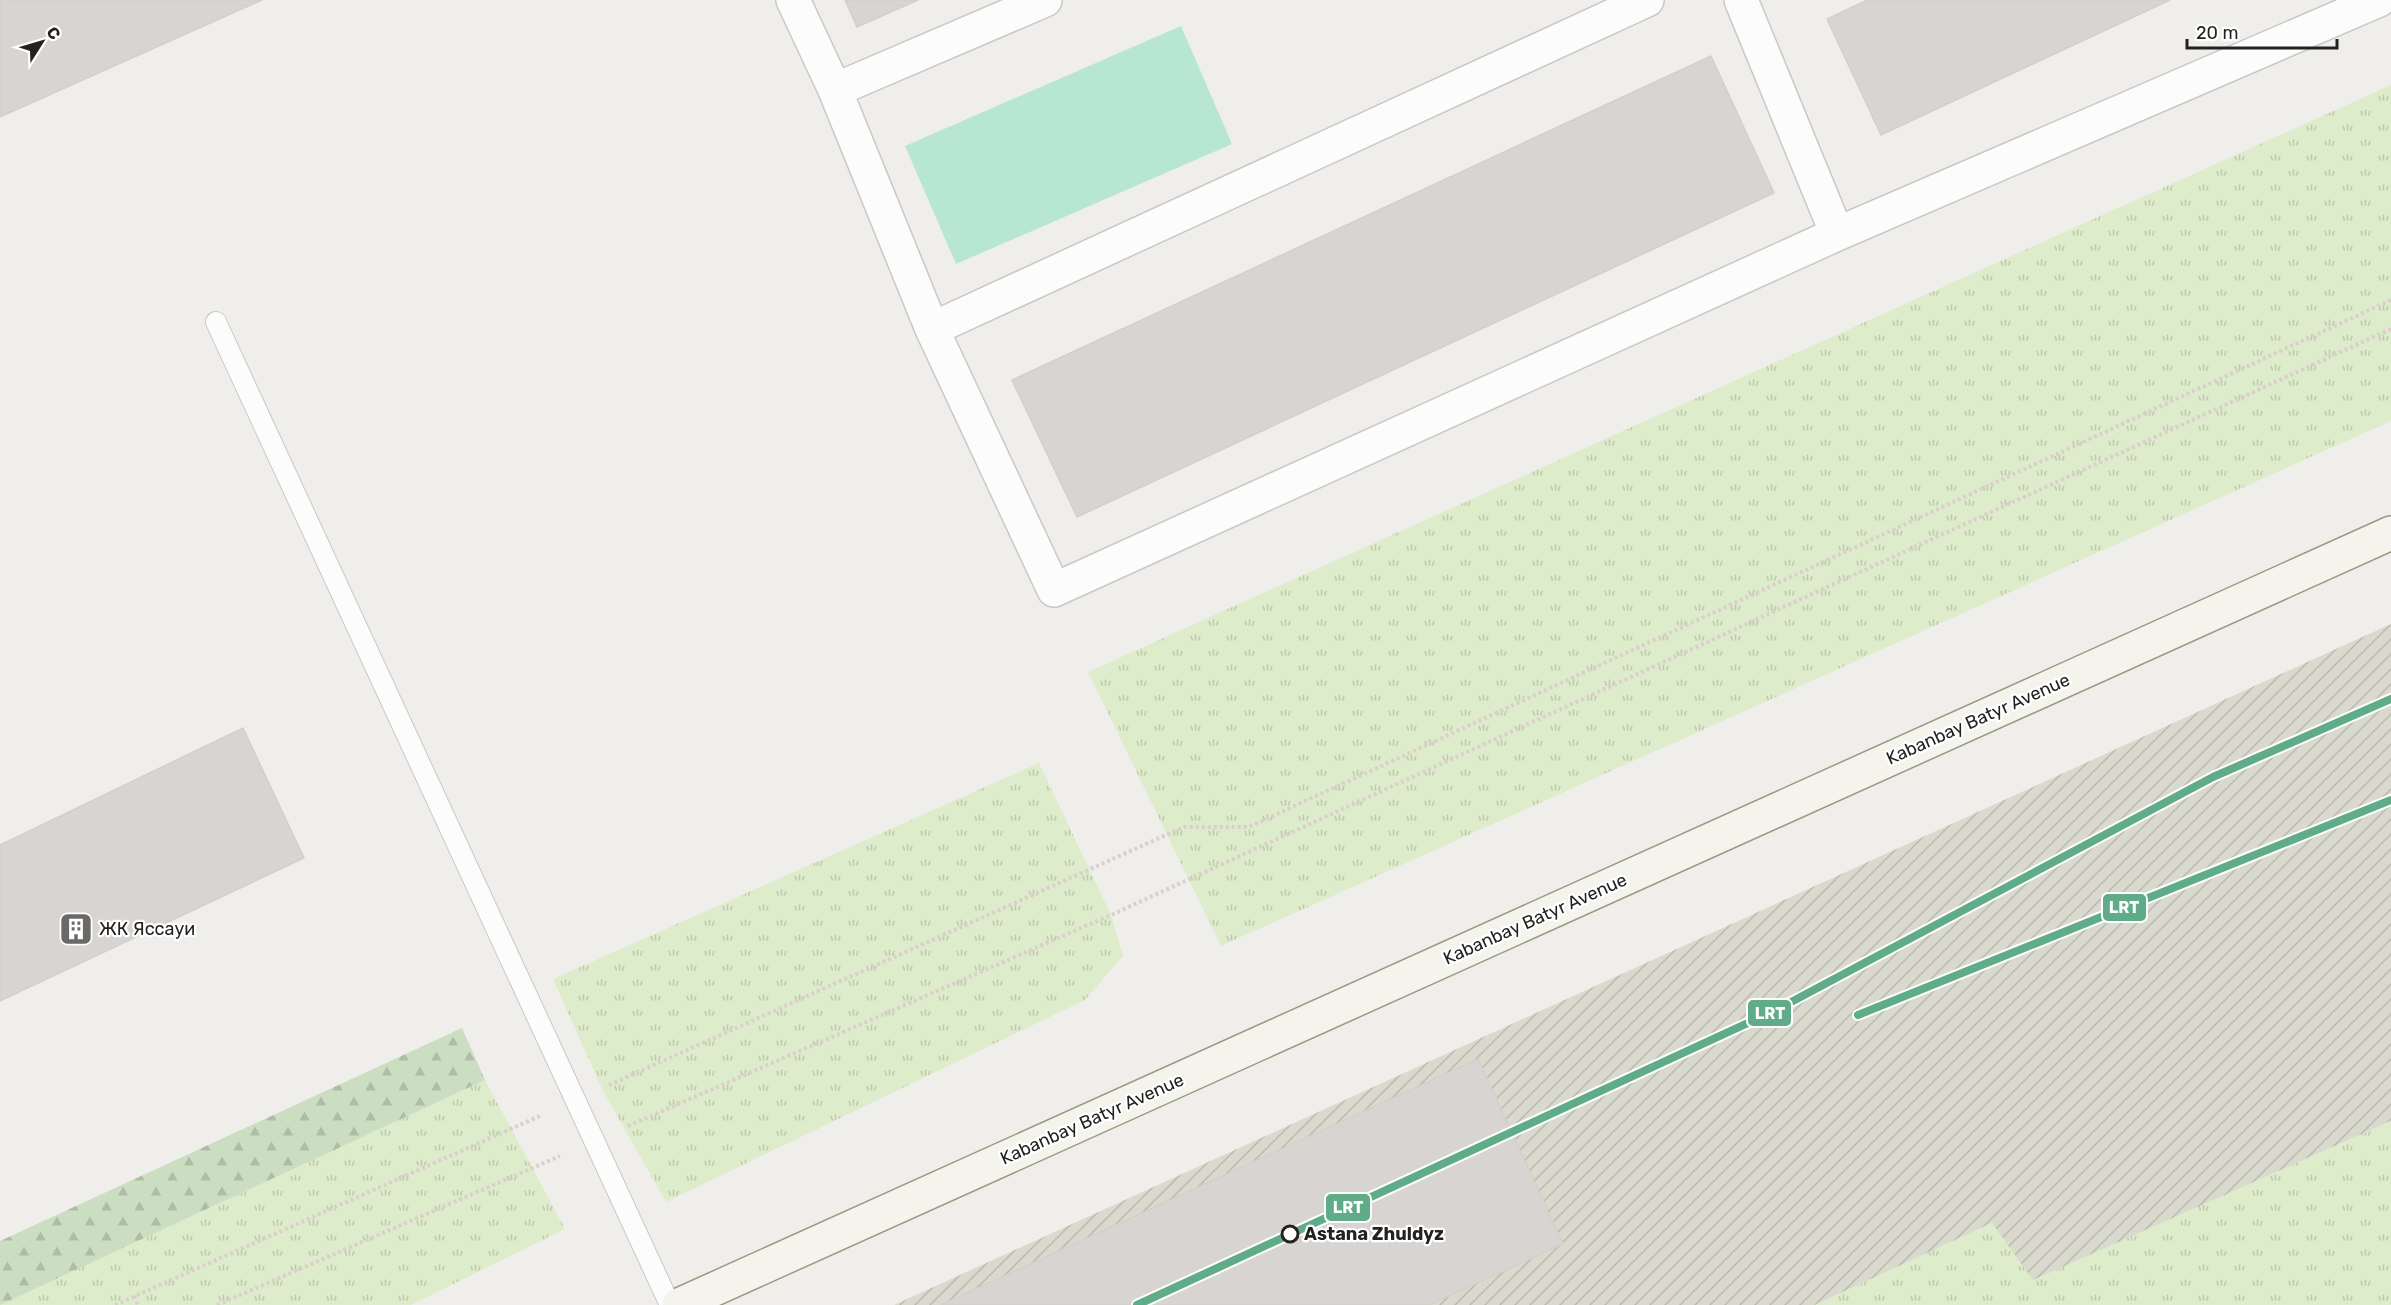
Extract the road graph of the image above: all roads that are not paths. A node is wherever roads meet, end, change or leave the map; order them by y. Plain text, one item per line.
1 (793, 0) edge
2 (1045, 0) edge
3 (1647, 0) edge
4 (1741, 0) edge
5 (2379, 0) edge
6 (835, 90) junction
7 (1837, 234) junction
8 (216, 322) dead end
9 (932, 329) junction
10 (2391, 533) edge
11 (670, 1305) edge
12 (679, 1305) edge

1 - 6 street
2 - 6 street
3 - 9 street
4 - 7 street
5 - 7 street
6 - 9 street
7 - 9 street
8 - 11 lane
10 - 12 main road, Kabanbay Batyr Avenue

